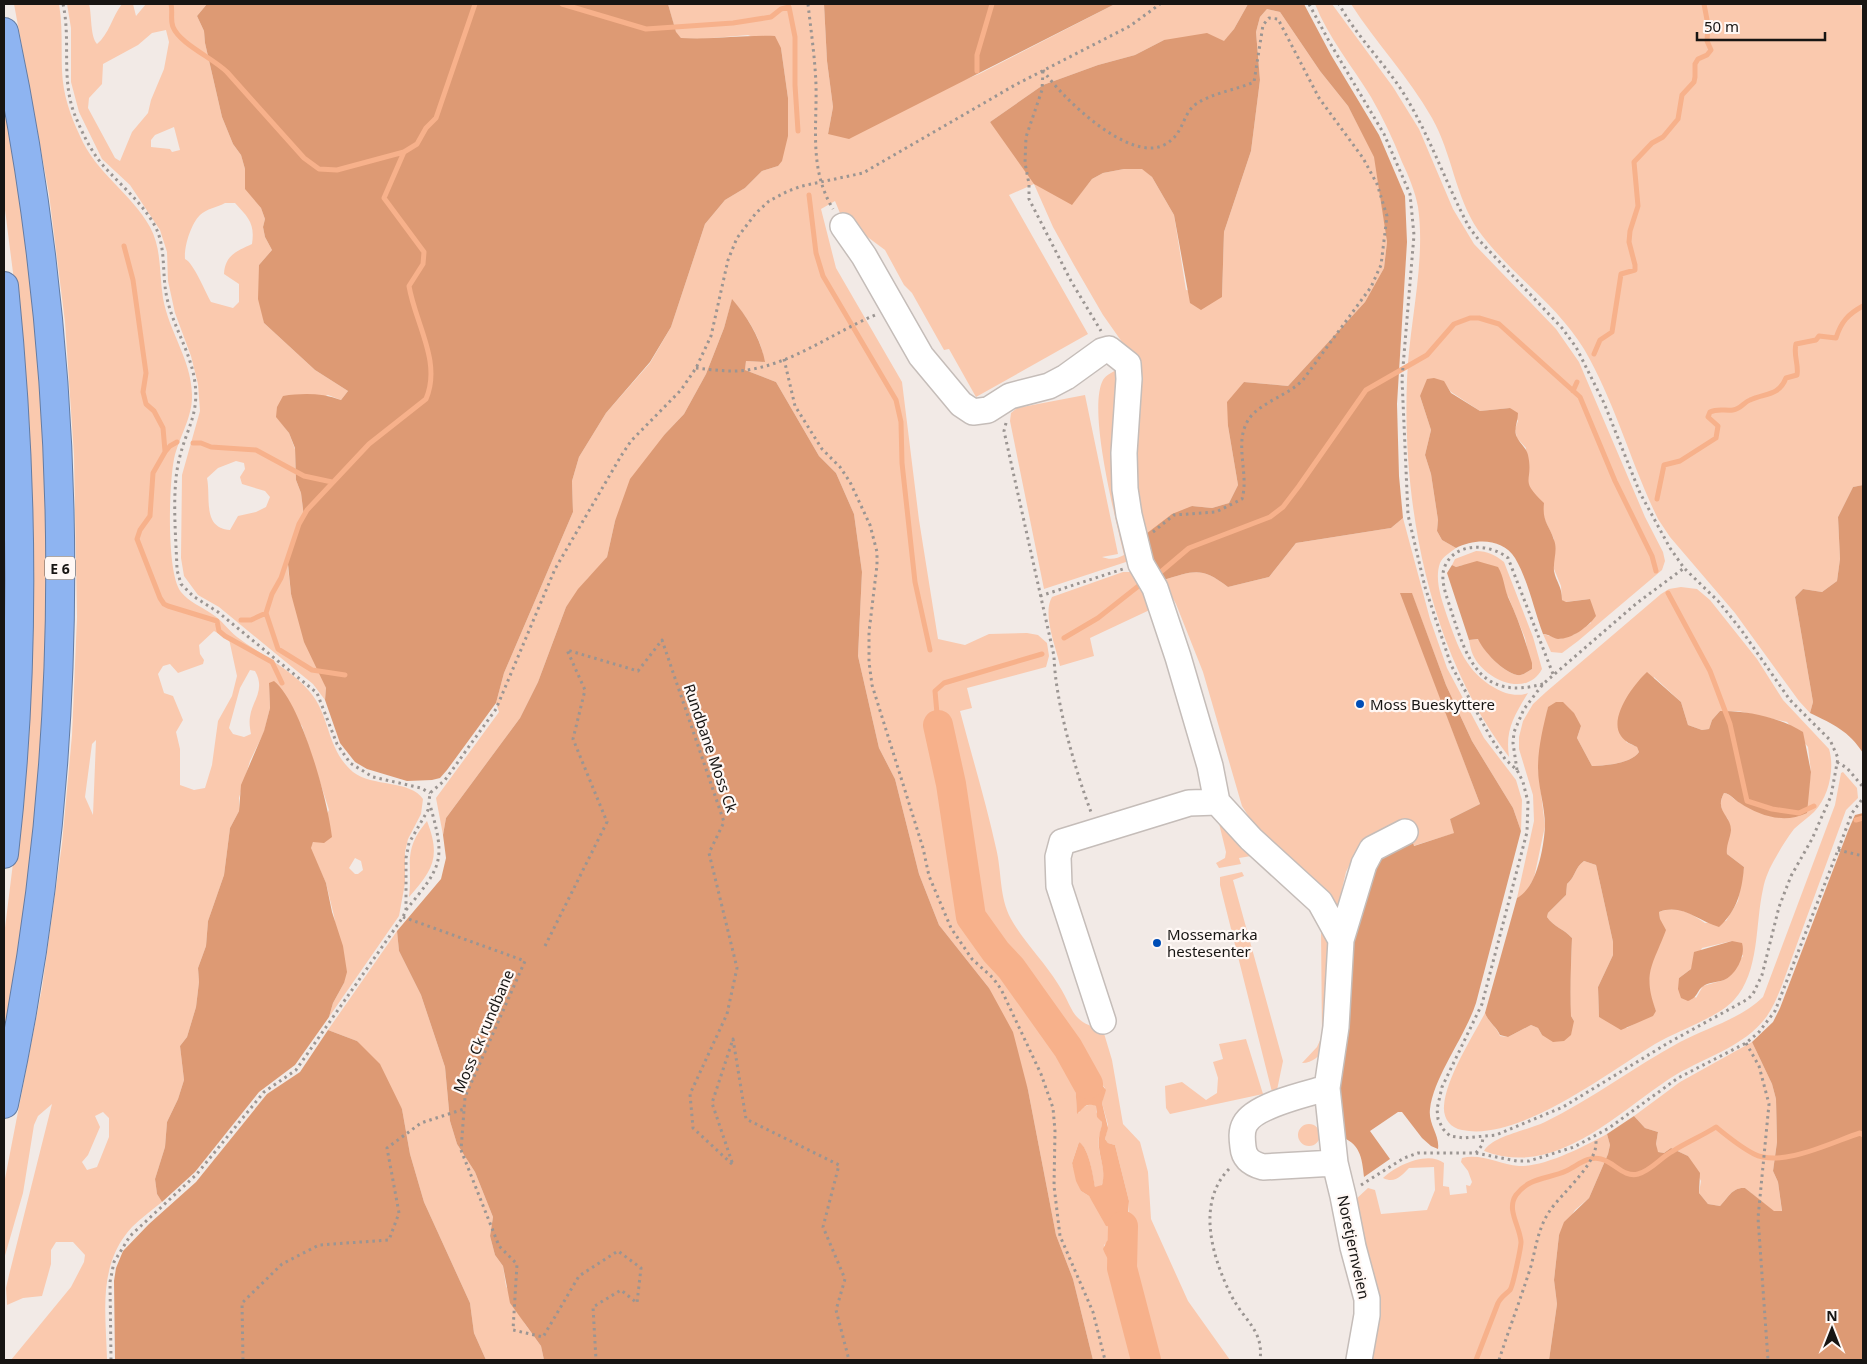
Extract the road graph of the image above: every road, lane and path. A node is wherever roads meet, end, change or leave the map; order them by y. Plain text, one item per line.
1 (63, 4) edge
2 (808, 4) edge
3 (1160, 4) edge
4 (1309, 4) edge
5 (1339, 4) edge
6 (4, 32) edge
7 (1043, 70) junction
8 (819, 183) junction
9 (843, 226) joint
10 (4, 286) edge
11 (893, 308) junction
12 (1109, 350) junction
13 (784, 359) junction
14 (696, 368) junction
15 (1010, 396) junction
16 (1138, 555) junction
17 (1684, 568) junction
18 (1040, 596) junction
19 (1553, 674) junction
20 (1542, 684) junction
21 (1837, 762) junction
22 (1517, 770) junction
23 (1863, 787) edge
24 (430, 793) junction
25 (1863, 798) edge
26 (1218, 802) junction
27 (430, 804) junction
28 (1099, 831) junction
29 (1406, 832) dead end
30 (1838, 850) junction
31 (4, 854) edge
32 (1863, 856) edge
33 (406, 910) junction
34 (403, 917) junction
35 (1341, 940) junction
36 (545, 946) dead end
37 (1103, 1021) dead end
38 (1746, 1042) junction
39 (1327, 1088) junction
40 (4, 1104) edge
41 (464, 1109) junction
42 (1483, 1136) junction
43 (1595, 1137) junction
44 (1476, 1153) junction
45 (1244, 1154) junction
46 (1335, 1163) junction
47 (1343, 1196) junction
48 (111, 1360) edge
49 (243, 1360) edge
50 (596, 1360) edge
51 (849, 1360) edge
52 (1105, 1360) edge
53 (1260, 1360) edge
54 (1359, 1360) edge
55 (1499, 1360) edge
56 (1768, 1360) edge

1 - 24 path
2 - 8 path
3 - 7 path
4 - 22 path
5 - 17 path
6 - 40 highway, E 6
7 - 8 path
7 - 12 path
7 - 16 path
8 - 9 path
8 - 14 path
9 - 11 street
10 - 31 highway
11 - 13 path
11 - 15 street
12 - 15 street
12 - 16 street
13 - 14 path
13 - 52 path
14 - 24 path
15 - 18 path
16 - 18 path
16 - 26 street
17 - 19 path
17 - 21 path
18 - 28 path
19 - 20 path
19 - 20 path
20 - 22 path
21 - 23 path
21 - 42 path
22 - 42 path
24 - 27 path
25 - 30 path
26 - 28 street
26 - 35 street
27 - 33 path
27 - 33 path
28 - 37 street
29 - 35 street, Noretjernveien
30 - 32 path
30 - 38 path
33 - 34 path
34 - 41 path, Moss Ck rundbane
34 - 48 path
35 - 39 street, Noretjernveien
36 - 51 path, Rundbane Moss Ck
38 - 43 path
38 - 56 path
39 - 45 street
39 - 46 street, Noretjernveien
41 - 49 path
41 - 50 path, Moss Ck rundbane
42 - 44 path
43 - 44 path
43 - 55 path
44 - 47 path
45 - 46 street
45 - 53 path
46 - 47 street, Noretjernveien
47 - 54 street, Noretjernveien

